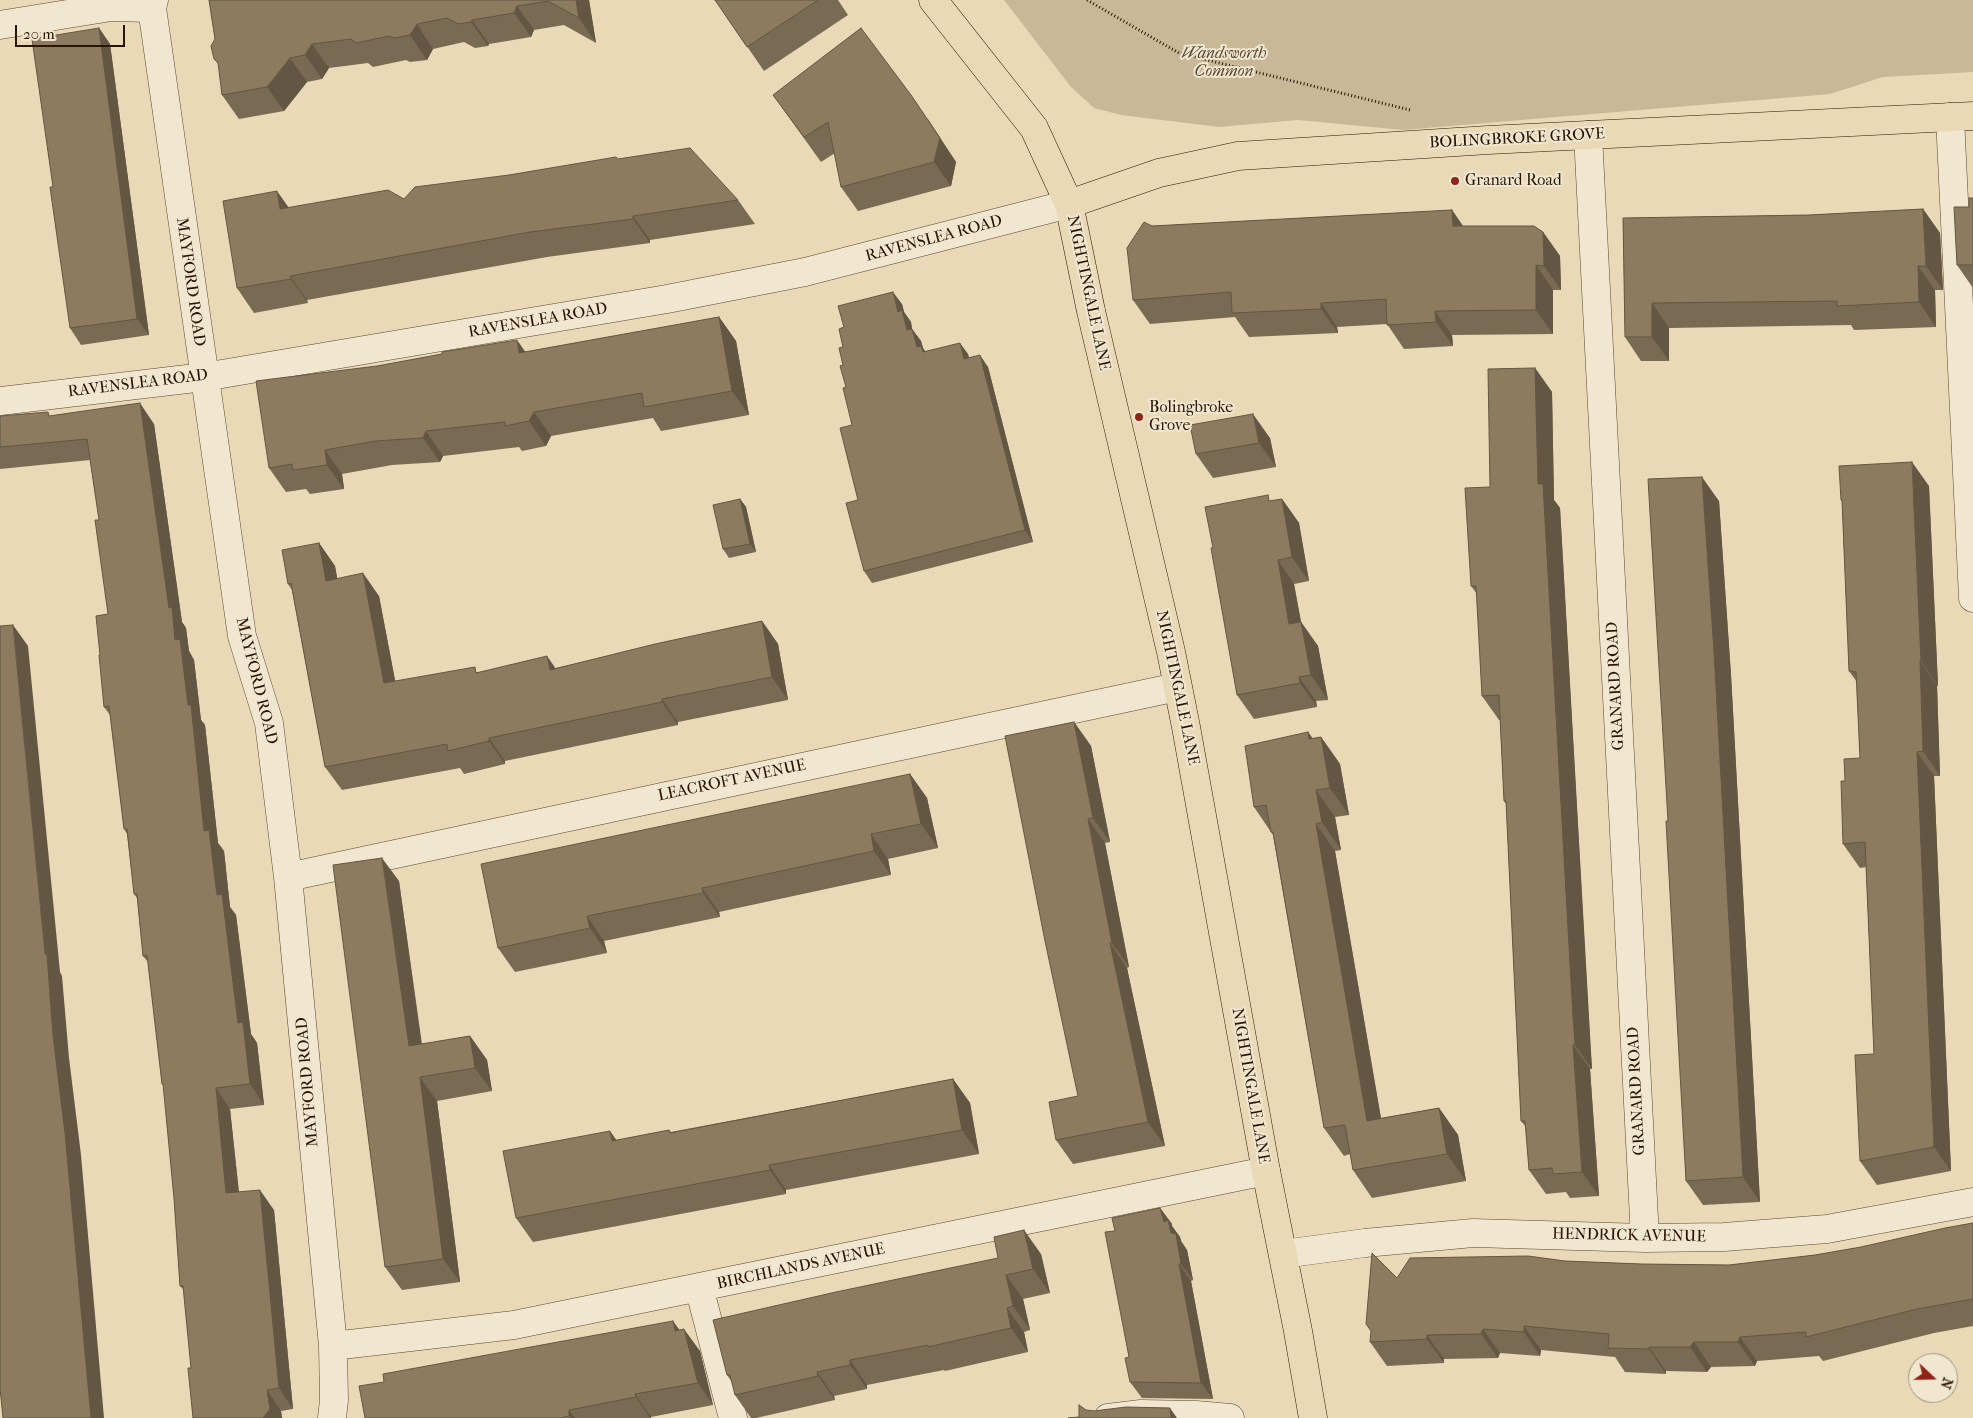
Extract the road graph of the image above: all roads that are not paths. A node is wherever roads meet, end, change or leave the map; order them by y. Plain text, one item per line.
1 (933, 0) edge
2 (153, 4) edge
3 (0, 26) edge
4 (1962, 117) edge
5 (1588, 135) junction
6 (1069, 204) junction
7 (204, 377) junction
8 (0, 401) edge
9 (1973, 598) edge
10 (1177, 687) junction
11 (288, 877) junction
12 (1266, 1171) junction
13 (1973, 1202) edge
14 (1645, 1238) junction
15 (1283, 1254) junction
16 (700, 1287) junction
17 (333, 1346) junction
18 (332, 1418) edge
19 (733, 1418) edge
20 (1108, 1418) edge
21 (1230, 1418) edge
22 (1313, 1418) edge

1 - 6 main road, NIGHTINGALE LANE
2 - 3 street
2 - 7 street, MAYFORD ROAD
4 - 5 main road, BOLINGBROKE GROVE
4 - 9 street
5 - 6 main road, BOLINGBROKE GROVE
5 - 14 street, GRANARD ROAD
6 - 7 street, RAVENSLEA ROAD
6 - 10 main road, NIGHTINGALE LANE
7 - 8 street, RAVENSLEA ROAD
7 - 11 street, MAYFORD ROAD
10 - 11 street, LEACROFT AVENUE
10 - 12 main road, NIGHTINGALE LANE
11 - 17 street, MAYFORD ROAD
12 - 15 main road, NIGHTINGALE LANE
12 - 16 street, BIRCHLANDS AVENUE
13 - 14 street, HENDRICK AVENUE
14 - 15 street, HENDRICK AVENUE
15 - 22 main road, NIGHTINGALE LANE
16 - 17 street, BIRCHLANDS AVENUE
16 - 19 street
17 - 18 street, MAYFORD ROAD
20 - 21 street

